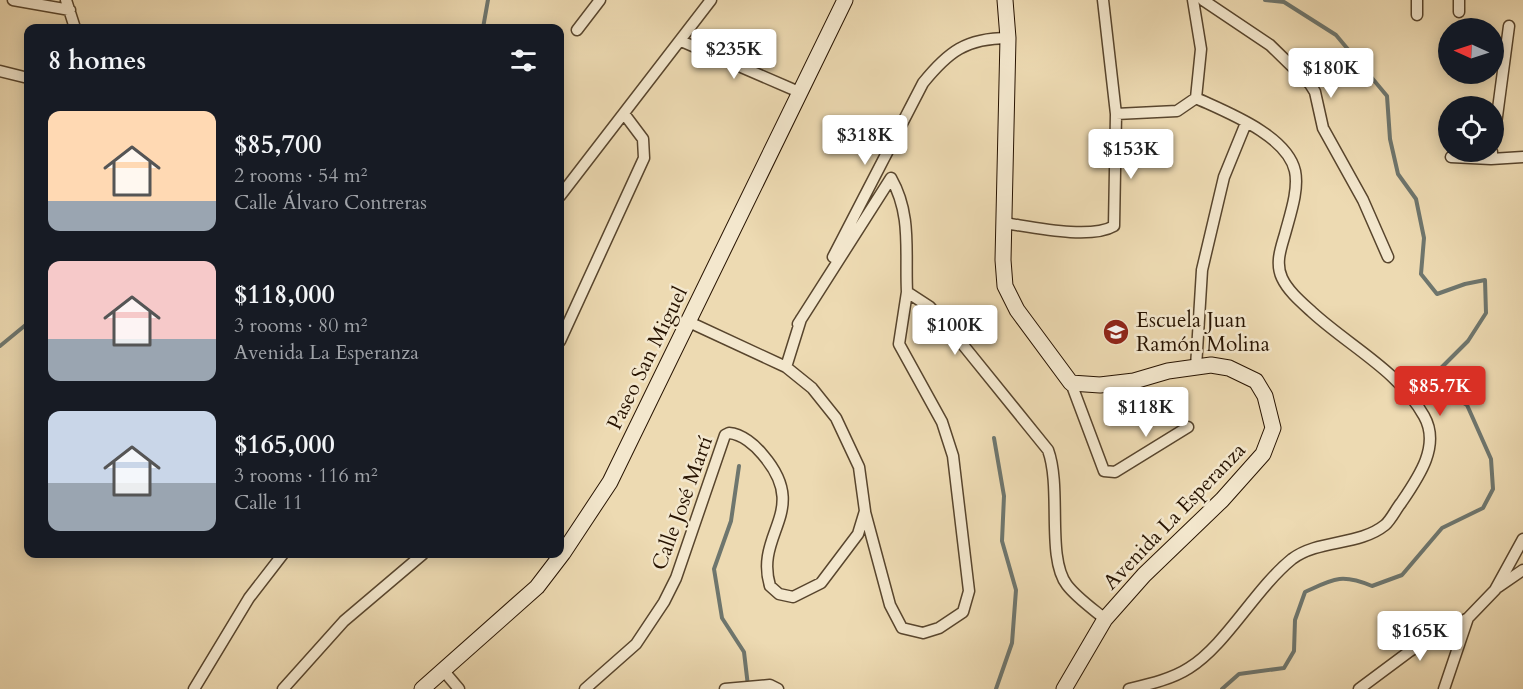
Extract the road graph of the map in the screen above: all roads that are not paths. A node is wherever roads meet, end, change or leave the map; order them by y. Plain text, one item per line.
1 (13, 0) edge
2 (600, 0) edge
3 (711, 0) edge
4 (845, 0) edge
5 (1005, 0) edge
6 (1103, 0) edge
7 (1193, 0) edge
8 (1203, 0) edge
9 (1417, 0) edge
10 (1459, 0) edge
11 (68, 5) edge
12 (1459, 12) dead end
13 (1417, 15) dead end
14 (74, 24) edge
15 (1509, 26) dead end
16 (577, 30) dead end
17 (1008, 38) junction
18 (681, 41) junction
19 (0, 71) edge
20 (24, 77) edge
21 (799, 92) junction
22 (1500, 96) edge
23 (1196, 98) junction
24 (1116, 114) junction
25 (624, 115) junction
26 (1246, 123) junction
27 (1504, 156) edge
28 (1523, 157) edge
29 (564, 191) edge
30 (1004, 223) junction
31 (1388, 257) dead end
32 (907, 292) junction
33 (689, 322) junction
34 (798, 324) junction
35 (564, 332) edge
36 (786, 367) junction
37 (1196, 367) junction
38 (1071, 383) junction
39 (1188, 427) dead end
40 (865, 511) junction
41 (1523, 539) edge
42 (564, 547) edge
43 (280, 558) edge
44 (418, 558) edge
45 (556, 558) edge
46 (1523, 570) edge
47 (1495, 590) junction
48 (1468, 618) junction
49 (1105, 619) junction
50 (442, 670) junction
51 (774, 687) edge
52 (194, 689) edge
53 (283, 689) edge
54 (422, 689) edge
55 (459, 689) edge
56 (585, 689) edge
57 (725, 689) edge
58 (1064, 689) edge
59 (1130, 689) edge
60 (1359, 689) edge
61 (1444, 689) edge

1 - 11 street
2 - 16 street
3 - 18 street
4 - 21 street, Paseo San Miguel
5 - 17 street
6 - 24 street
7 - 23 street
8 - 31 street
9 - 13 street
10 - 12 street
11 - 14 street
15 - 22 street
17 - 30 street
17 - 34 street
18 - 21 street
18 - 25 street
19 - 20 street
21 - 33 street, Paseo San Miguel
23 - 24 street
23 - 26 street
24 - 30 street
25 - 29 street
25 - 35 street
26 - 37 street
26 - 59 street
27 - 28 street
30 - 38 street
32 - 34 street
32 - 40 street
32 - 49 street
33 - 36 street, Calle José Martí
33 - 42 street, Paseo San Miguel
34 - 36 street
36 - 40 street, Calle José Martí
37 - 38 street, Avenida La Esperanza
37 - 49 street, Avenida La Esperanza
38 - 39 street
40 - 56 street, Calle José Martí
41 - 47 street
43 - 52 street
44 - 53 street
45 - 50 street, Paseo San Miguel
46 - 47 street
47 - 48 street
48 - 60 street
48 - 61 street
49 - 58 street, Avenida La Esperanza
50 - 54 street, Paseo San Miguel
50 - 55 street
51 - 57 street

